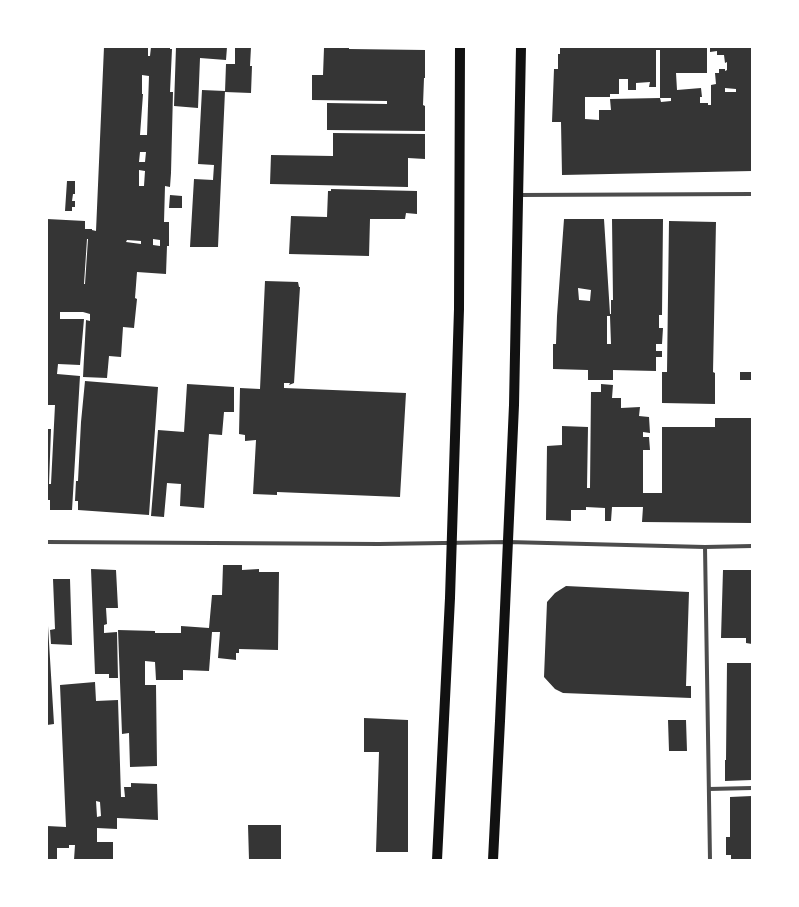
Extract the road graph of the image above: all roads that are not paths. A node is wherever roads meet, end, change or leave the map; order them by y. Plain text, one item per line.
1 (460, 47) edge
2 (521, 47) edge
3 (752, 194) edge
4 (519, 195) junction
5 (47, 542) edge
6 (508, 542) junction
7 (452, 543) junction
8 (752, 546) edge
9 (705, 547) junction
10 (752, 788) edge
11 (709, 789) junction
12 (437, 860) edge
13 (492, 860) edge
14 (710, 860) edge

1 - 7 main road
2 - 4 main road
3 - 4 street
4 - 6 main road
5 - 7 street
6 - 7 street
6 - 9 street
6 - 13 main road
7 - 12 main road
8 - 9 street
9 - 11 street
10 - 11 street
11 - 14 street

